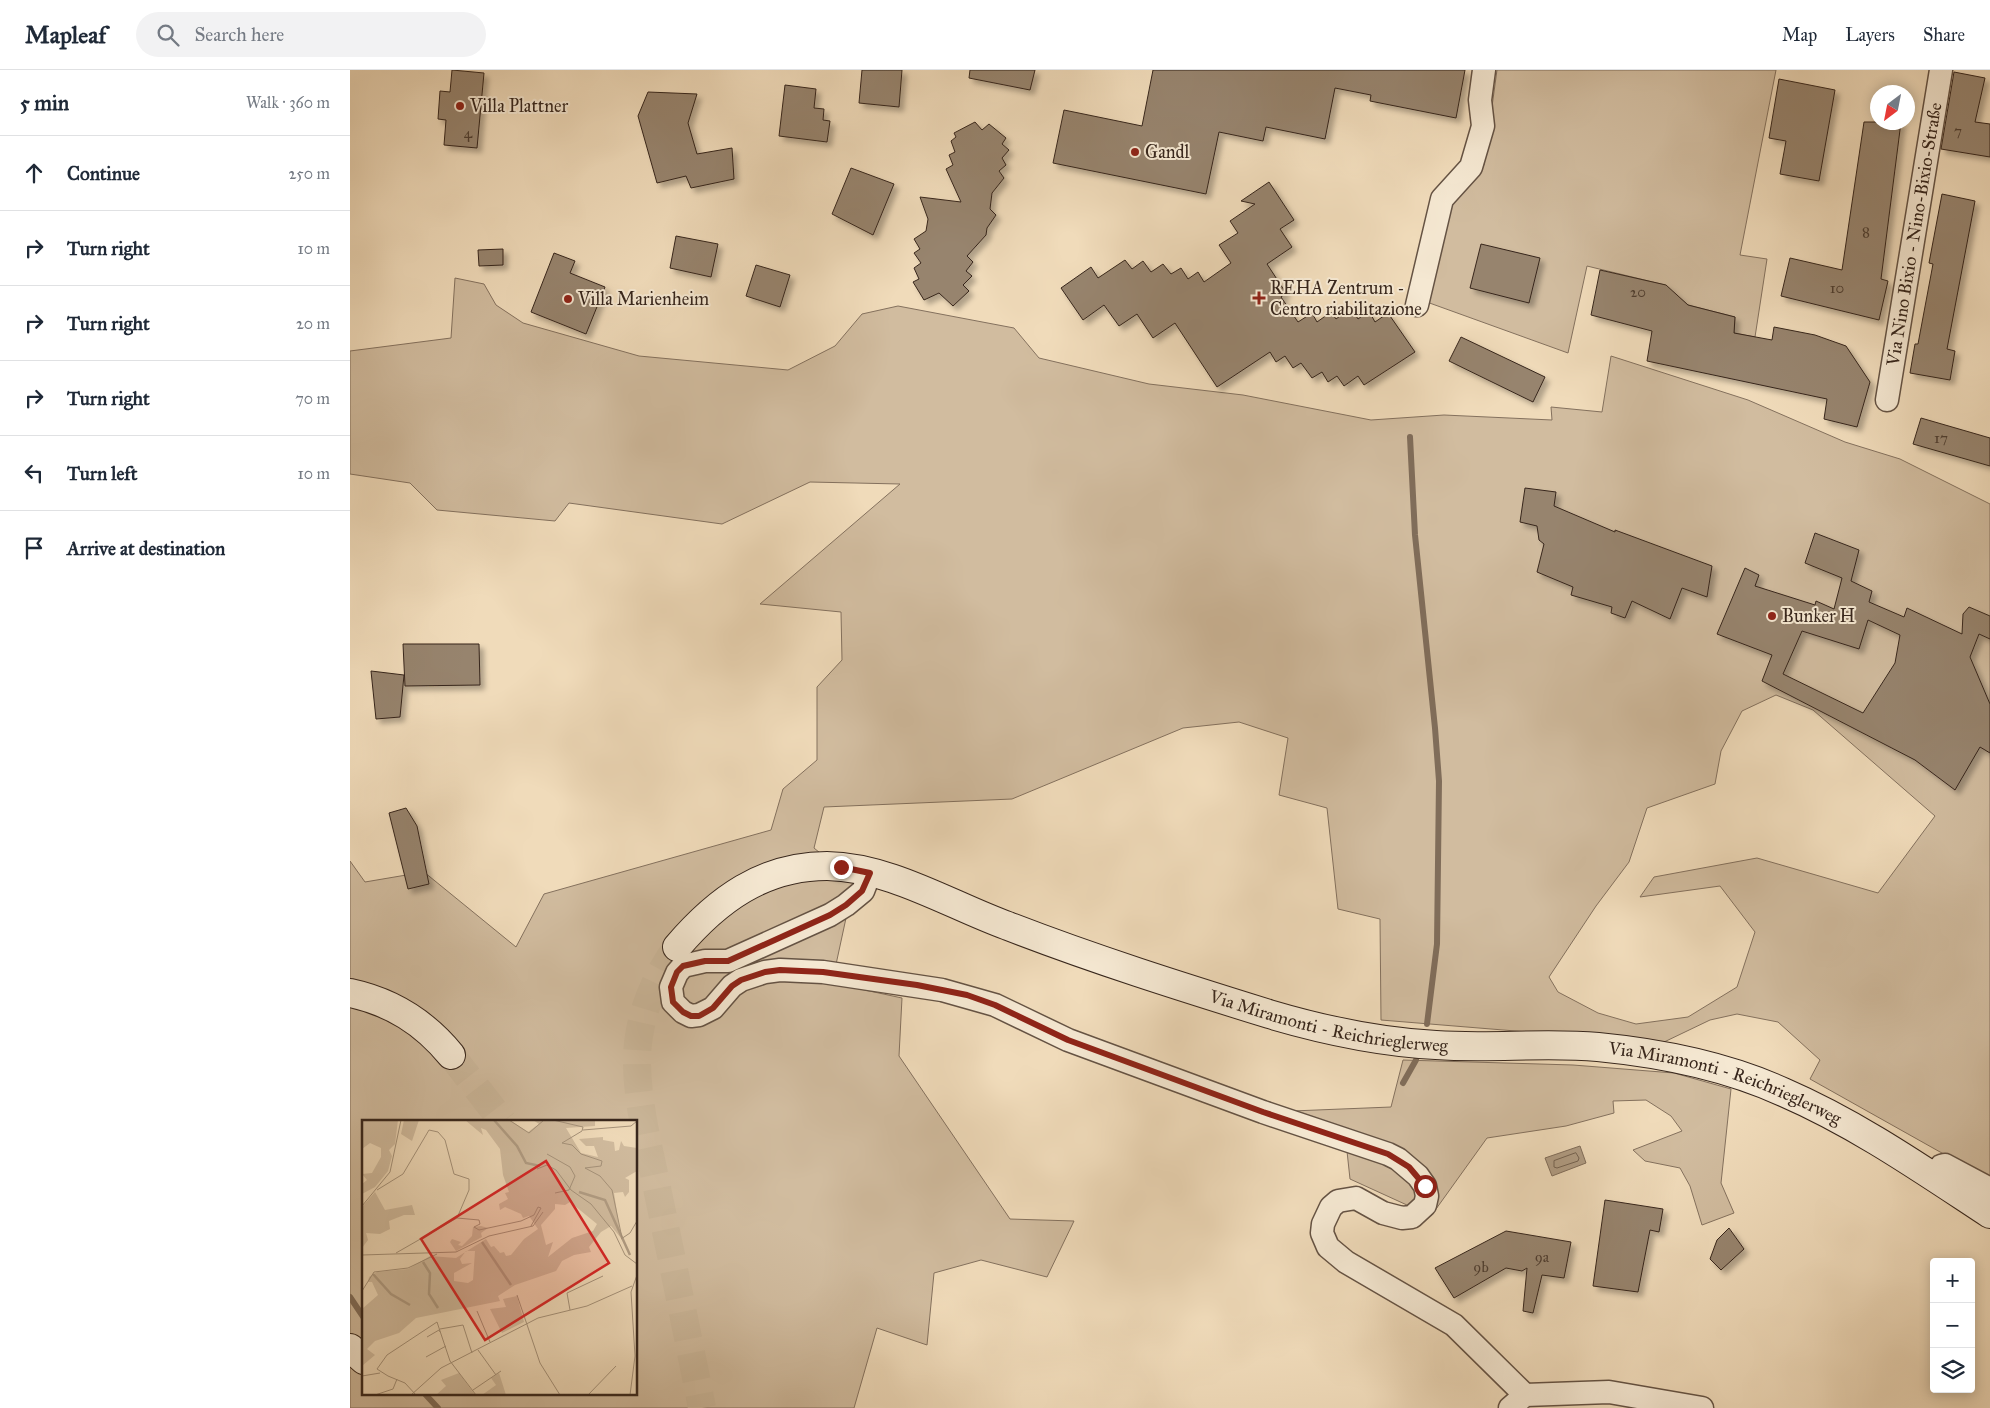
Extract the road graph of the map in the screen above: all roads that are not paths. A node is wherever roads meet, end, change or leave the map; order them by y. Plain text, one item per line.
1 (1484, 70) edge
2 (1941, 70) edge
3 (1417, 305) dead end
4 (1888, 400) dead end
5 (870, 873) junction
6 (677, 947) tunnel mouth
7 (350, 993) edge
8 (451, 1055) tunnel mouth
9 (1934, 1176) junction
10 (1990, 1189) edge
11 (1990, 1214) edge
12 (350, 1348) edge
13 (362, 1358) edge
14 (1518, 1402) edge
15 (1702, 1408) edge

1 - 3 street
2 - 4 street, Via Nino Bixio - Nino-Bixio-Straße
5 - 6 main road, Via Miramonti - Reichrieglerweg
5 - 9 main road, Via Miramonti - Reichrieglerweg
5 - 14 street
7 - 8 main road
9 - 10 street
9 - 11 main road, Via Miramonti - Reichrieglerweg
12 - 13 main road
14 - 15 street

